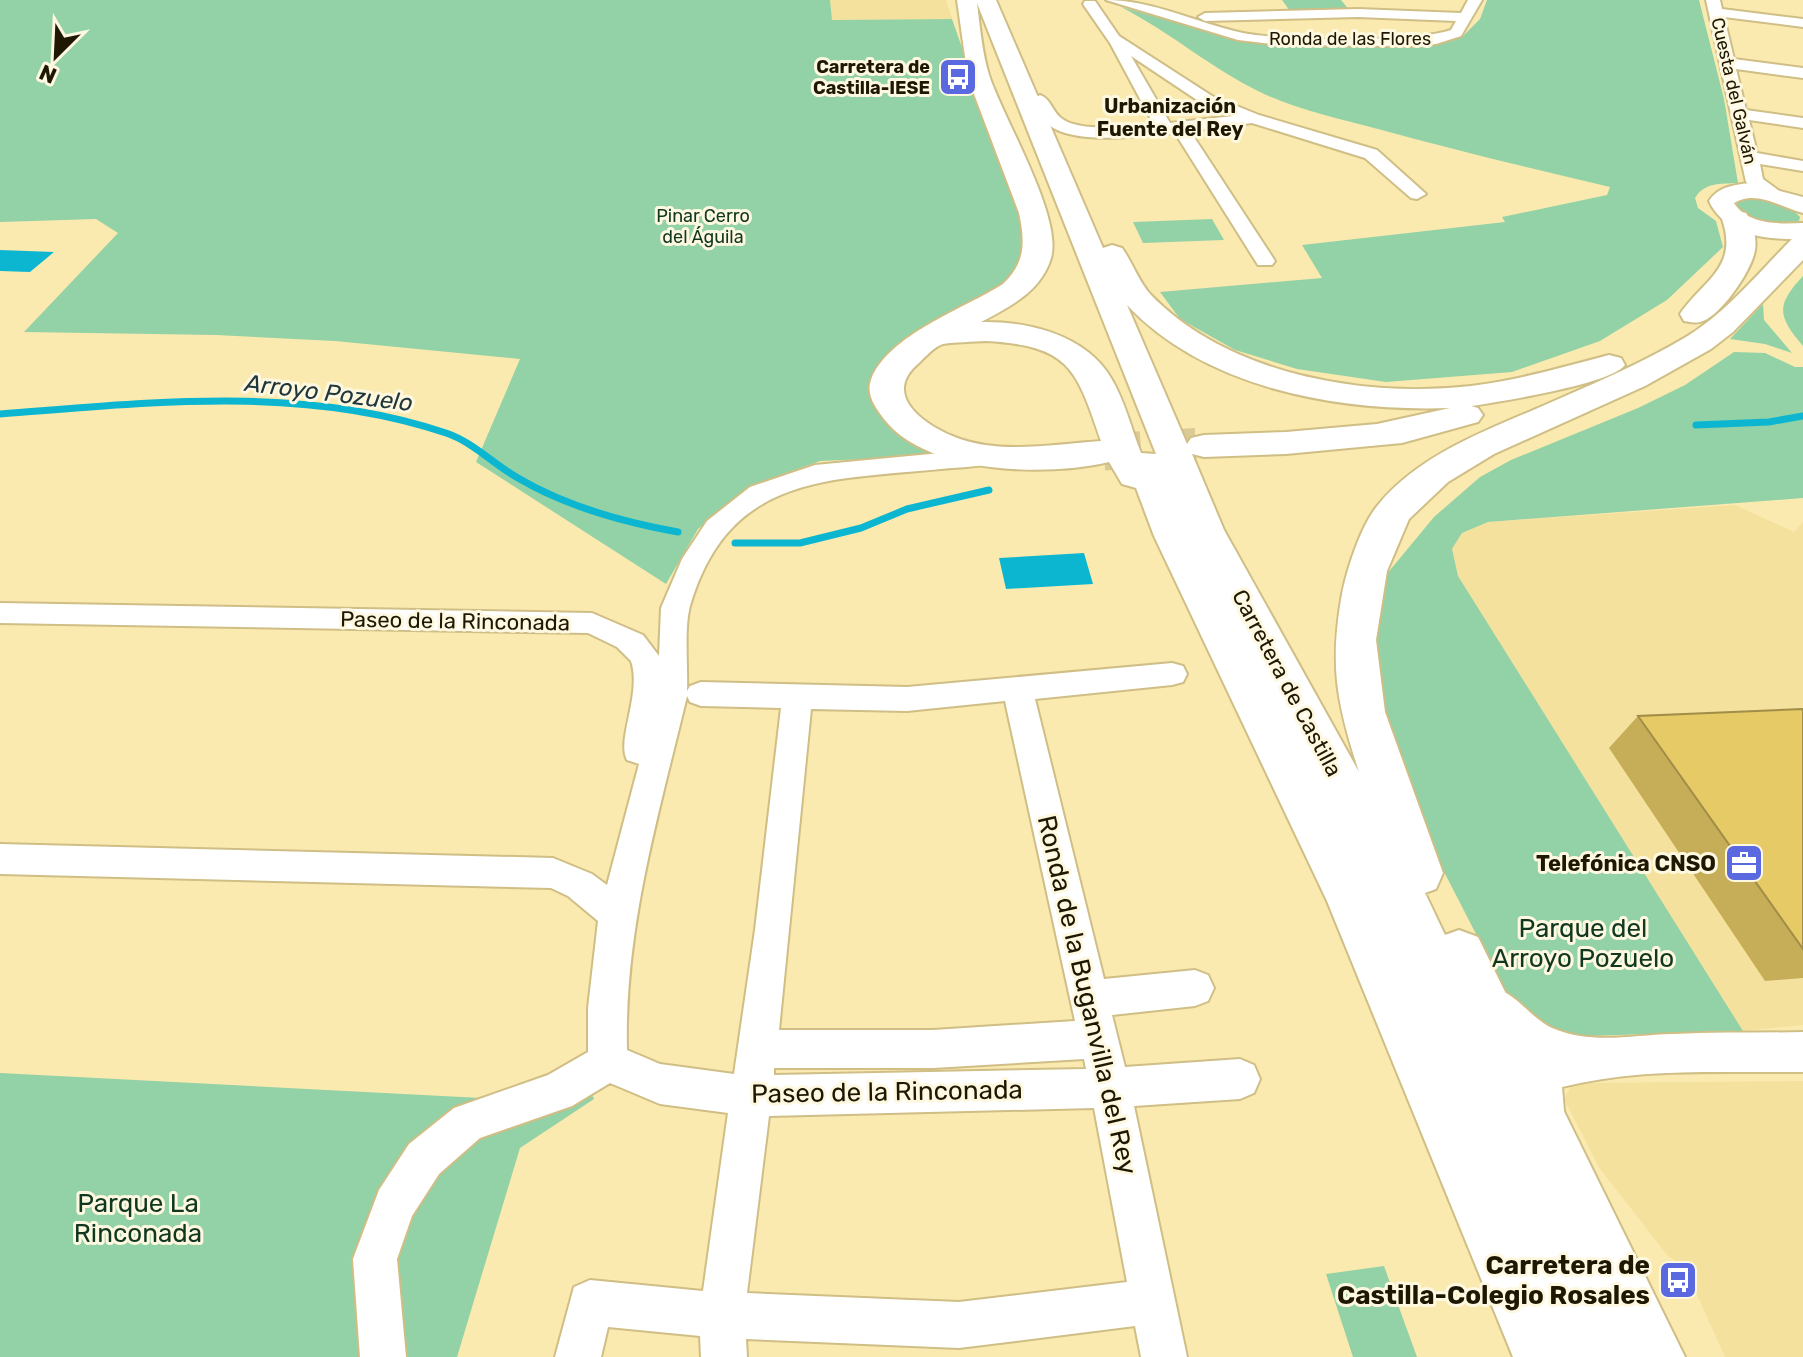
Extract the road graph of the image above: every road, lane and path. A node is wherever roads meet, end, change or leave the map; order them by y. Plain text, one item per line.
1 (969, 0) edge
2 (986, 0) edge
3 (995, 0) edge
4 (1113, 0) edge
5 (1276, 0) edge
6 (1346, 0) edge
7 (1475, 0) edge
8 (1769, 0) edge
9 (1090, 4) dead end
10 (1714, 6) edge
11 (1358, 13) junction
12 (1287, 15) junction
13 (1466, 18) junction
14 (1191, 23) junction
15 (1803, 23) edge
16 (1778, 26) junction
17 (1114, 39) junction
18 (1383, 42) junction
19 (1309, 43) junction
20 (1727, 63) junction
21 (1795, 68) edge
22 (1020, 70) junction
23 (1739, 114) junction
24 (1253, 118) junction
25 (1803, 123) edge
26 (1172, 129) junction
27 (1096, 131) junction
28 (1061, 150) junction
29 (1749, 157) junction
30 (1803, 166) edge
31 (1417, 194) dead end
32 (1747, 197) junction
33 (1086, 200) junction
34 (1803, 206) edge
35 (1803, 231) edge
36 (1803, 244) edge
37 (1265, 261) dead end
38 (916, 346) junction
39 (1626, 370) junction
40 (1204, 446) tunnel mouth
41 (1104, 452) tunnel mouth
42 (993, 456) junction
43 (1173, 536) junction
44 (1205, 599) junction
45 (0, 613) edge
46 (1172, 674) dead end
47 (1018, 690) junction
48 (701, 694) dead end
49 (797, 697) junction
50 (0, 859) edge
51 (1418, 873) junction
52 (609, 910) junction
53 (1462, 961) junction
54 (1195, 988) dead end
55 (1090, 999) junction
56 (1099, 1039) junction
57 (758, 1049) junction
58 (1803, 1052) edge
59 (1599, 1058) junction
60 (608, 1062) junction
61 (1240, 1079) dead end
62 (1110, 1088) junction
63 (751, 1096) junction
64 (1548, 1140) junction
65 (1152, 1301) junction
66 (723, 1336) edge
67 (383, 1357) edge
68 (578, 1357) edge
69 (1164, 1357) edge
70 (1519, 1357) edge
71 (1547, 1357) edge
72 (1610, 1357) edge
73 (1651, 1357) edge

1 - 38 highway
1 - 43 highway, Carretera de Castilla
2 - 22 highway, Carretera de Castilla
3 - 22 highway
4 - 14 street, Ronda de las Flores
5 - 12 street
6 - 11 street
7 - 13 street, Ronda de las Flores
8 - 16 street
9 - 17 street
10 - 16 street
10 - 20 street, Cuesta del Galván
11 - 12 street
11 - 13 street
11 - 18 street
12 - 14 street
12 - 19 street
13 - 18 street, Ronda de las Flores
14 - 19 street, Ronda de las Flores
15 - 16 street
17 - 24 street
17 - 26 street
18 - 19 street, Ronda de las Flores
20 - 21 street
20 - 23 street, Cuesta del Galván
22 - 27 street
22 - 28 highway
22 - 72 highway, Carretera de Castilla
23 - 25 street
23 - 29 street, Cuesta del Galván
24 - 26 street
24 - 31 street
26 - 27 street
26 - 37 street
27 - 28 street
28 - 33 highway
29 - 30 street
29 - 32 street, Cuesta del Galván
32 - 34 main road
32 - 35 main road
32 - 39 highway
33 - 39 highway
33 - 51 highway
36 - 39 highway
38 - 42 highway
38 - 43 highway
39 - 40 highway
39 - 51 highway
41 - 42 highway
42 - 52 street
43 - 44 highway, Carretera de Castilla
44 - 70 highway
44 - 71 highway, Carretera de Castilla
45 - 52 street, Paseo de la Rinconada
46 - 47 street
47 - 49 street
47 - 55 street, Ronda de la Buganvilla del Rey
48 - 49 street
49 - 57 street
50 - 52 street
51 - 53 highway
52 - 60 street, Paseo de la Rinconada
53 - 59 street
53 - 64 highway
54 - 55 street
55 - 56 street, Ronda de la Buganvilla del Rey
56 - 57 street
56 - 62 street, Ronda de la Buganvilla del Rey
57 - 63 street
58 - 59 street
59 - 64 street
60 - 63 street, Paseo de la Rinconada
60 - 67 street
61 - 62 street, Paseo de la Rinconada
62 - 63 street, Paseo de la Rinconada
62 - 65 street, Ronda de la Buganvilla del Rey
63 - 66 street
64 - 73 highway
65 - 66 street
65 - 69 street, Ronda de la Buganvilla del Rey
66 - 68 street

